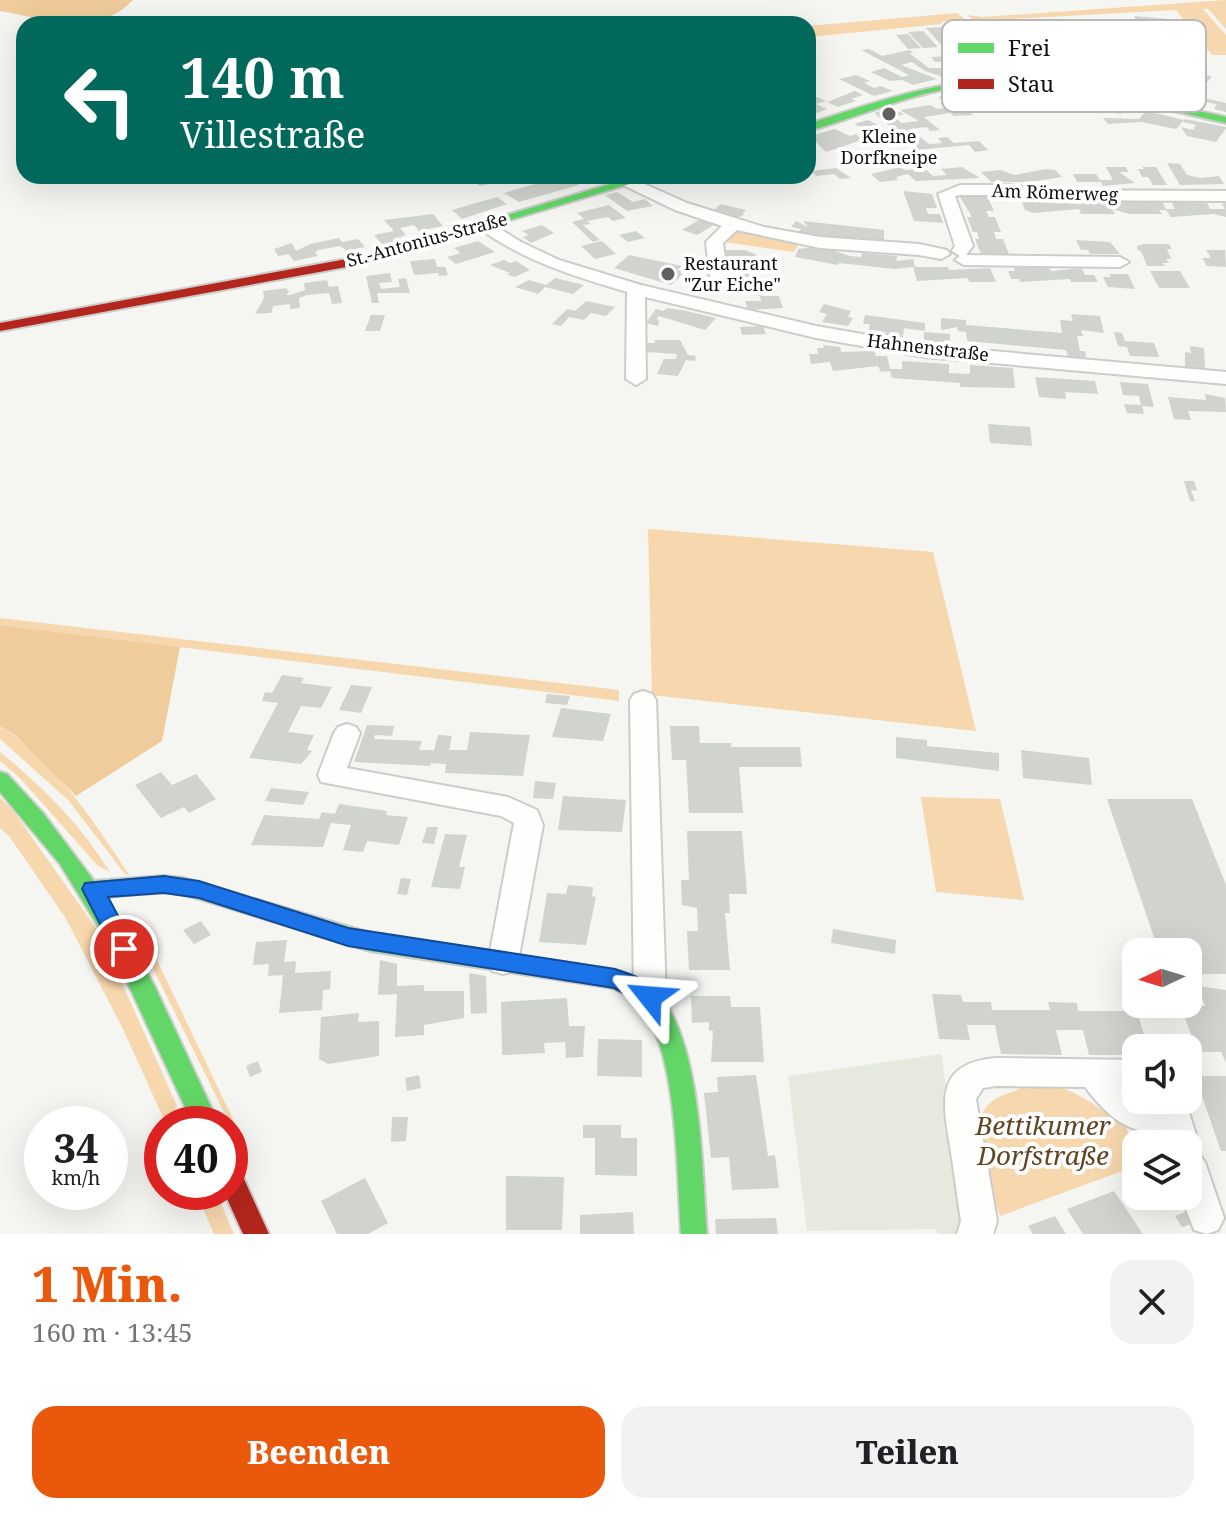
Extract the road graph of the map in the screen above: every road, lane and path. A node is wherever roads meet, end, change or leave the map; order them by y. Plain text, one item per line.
1 (942, 89) edge
2 (1184, 112) edge
3 (1226, 120) edge
4 (816, 126) edge
5 (622, 184) edge
6 (633, 184) edge
7 (1226, 196) edge
8 (486, 225) junction
9 (733, 225) junction
10 (962, 256) junction
11 (1120, 262) dead end
12 (719, 278) dead end
13 (636, 289) junction
14 (0, 327) edge
15 (1226, 378) edge
16 (636, 379) dead end
17 (643, 700) dead end
18 (347, 733) dead end
19 (0, 779) edge
20 (93, 889) junction
21 (503, 962) junction
22 (650, 997) junction
23 (1094, 1074) junction
24 (1122, 1074) edge
25 (197, 1106) edge
26 (1174, 1119) edge
27 (1202, 1206) edge
28 (245, 1210) edge
29 (1206, 1218) dead end
30 (256, 1234) edge
31 (694, 1234) edge
32 (975, 1234) edge

1 - 4 street
2 - 3 street
5 - 8 street, St.-Antonius-Straße
6 - 9 street
7 - 10 street, Am Römerweg
8 - 13 street, Hahnenstraße
8 - 14 street, St.-Antonius-Straße
9 - 10 street
9 - 12 street
10 - 11 street
13 - 15 street, Hahnenstraße
13 - 16 street
17 - 22 street
18 - 21 street
19 - 20 street
20 - 21 street
20 - 25 street
21 - 22 street
22 - 31 street
23 - 24 street
23 - 26 street
23 - 32 street
27 - 29 street
28 - 30 street

